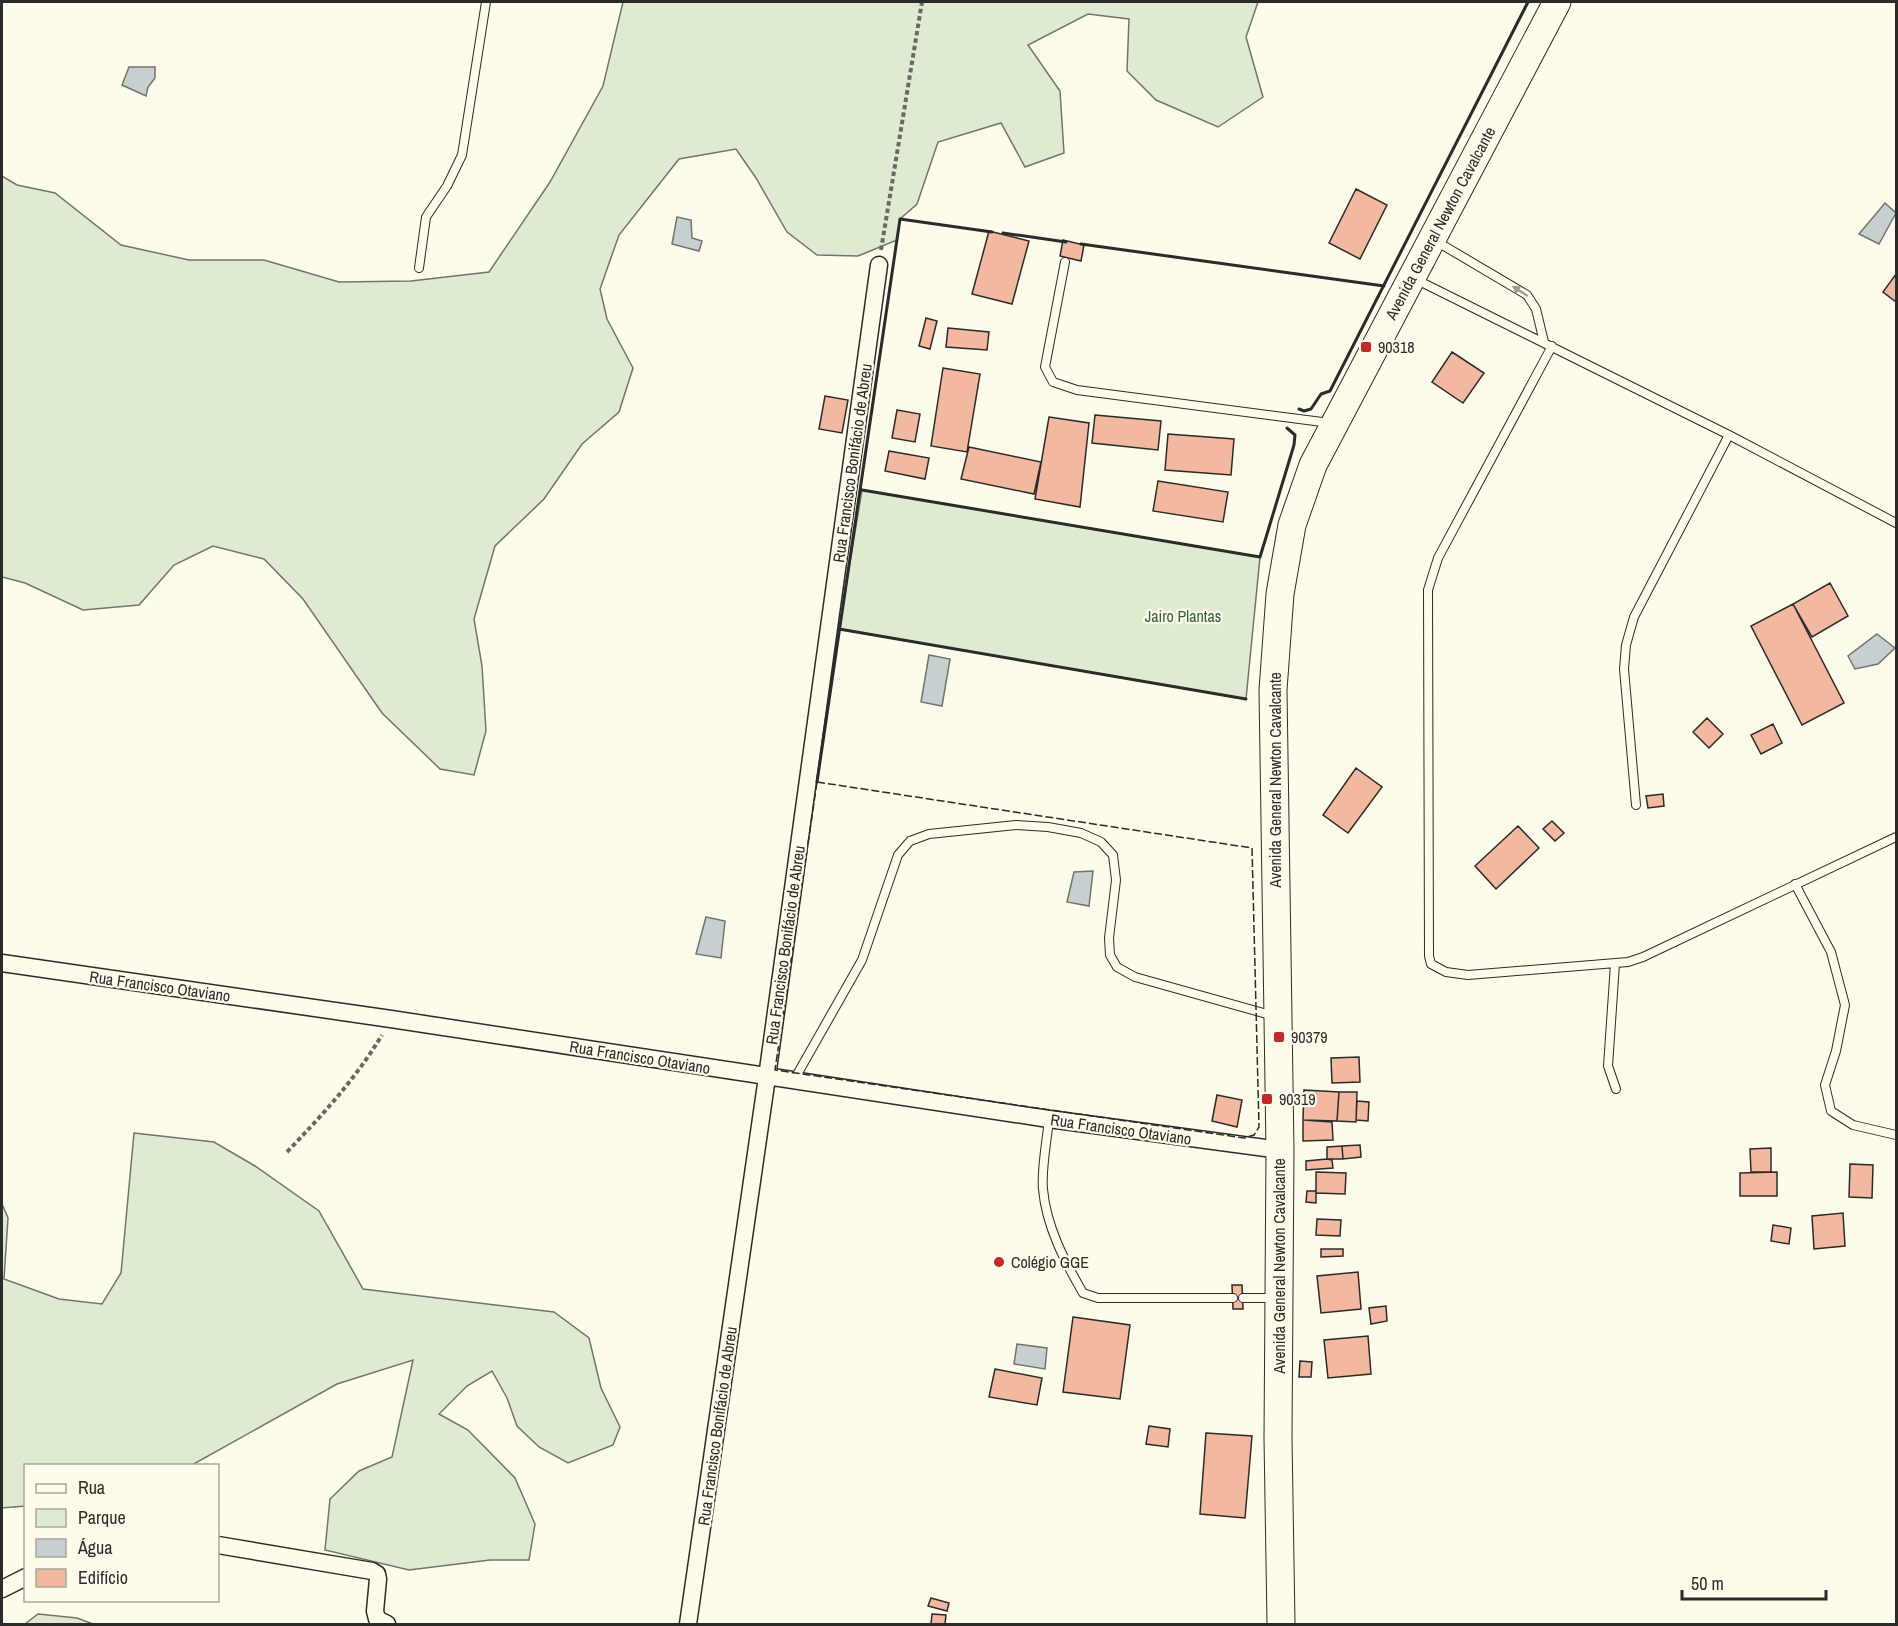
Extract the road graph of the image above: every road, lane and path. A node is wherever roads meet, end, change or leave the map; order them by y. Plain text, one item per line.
1 (486, 2) edge
2 (922, 2) edge
3 (1557, 2) edge
4 (1432, 239) junction
5 (1065, 262) dead end
6 (879, 265) joint
7 (419, 268) dead end
8 (1410, 277) junction
9 (1548, 344) junction
10 (1334, 424) junction
11 (1729, 435) junction
12 (1896, 523) edge
13 (1636, 805) dead end
14 (1896, 837) edge
15 (1795, 884) junction
16 (2, 963) edge
17 (1615, 964) junction
18 (1278, 1016) junction
19 (391, 1019) junction
20 (767, 1077) junction
21 (795, 1080) junction
22 (1616, 1089) dead end
23 (1049, 1119) junction
24 (1896, 1135) edge
25 (1280, 1150) junction
26 (287, 1152) dead end
27 (1233, 1298) dead end
28 (1242, 1298) dead end
29 (1278, 1298) junction
30 (219, 1545) edge
31 (24, 1578) edge
32 (2, 1589) edge
33 (387, 1624) edge
34 (688, 1624) edge
35 (1281, 1624) edge

1 - 7 lane
2 - 6 path
3 - 4 main road, Avenida General Newton Cavalcante
4 - 8 main road, Avenida General Newton Cavalcante
9 -> 4 lane
5 - 10 lane
6 - 20 street, Rua Francisco Bonifácio de Abreu
8 - 9 lane
8 - 10 main road, Avenida General Newton Cavalcante
9 - 11 lane
9 - 17 lane
10 - 18 main road, Avenida General Newton Cavalcante
11 - 12 lane
11 - 13 lane
14 - 15 lane
15 - 17 lane
15 - 24 lane
16 - 19 street, Rua Francisco Otaviano
17 - 22 lane
18 - 21 lane
18 - 25 main road, Avenida General Newton Cavalcante
19 - 20 street, Rua Francisco Otaviano
19 - 26 path
20 - 21 street, Rua Francisco Otaviano
20 - 34 street, Rua Francisco Bonifácio de Abreu
21 - 23 street, Rua Francisco Otaviano
23 - 25 street, Rua Francisco Otaviano
23 - 27 lane
25 - 29 main road, Avenida General Newton Cavalcante
28 - 29 lane
29 - 35 main road, Avenida General Newton Cavalcante
30 - 33 street
31 - 32 street

